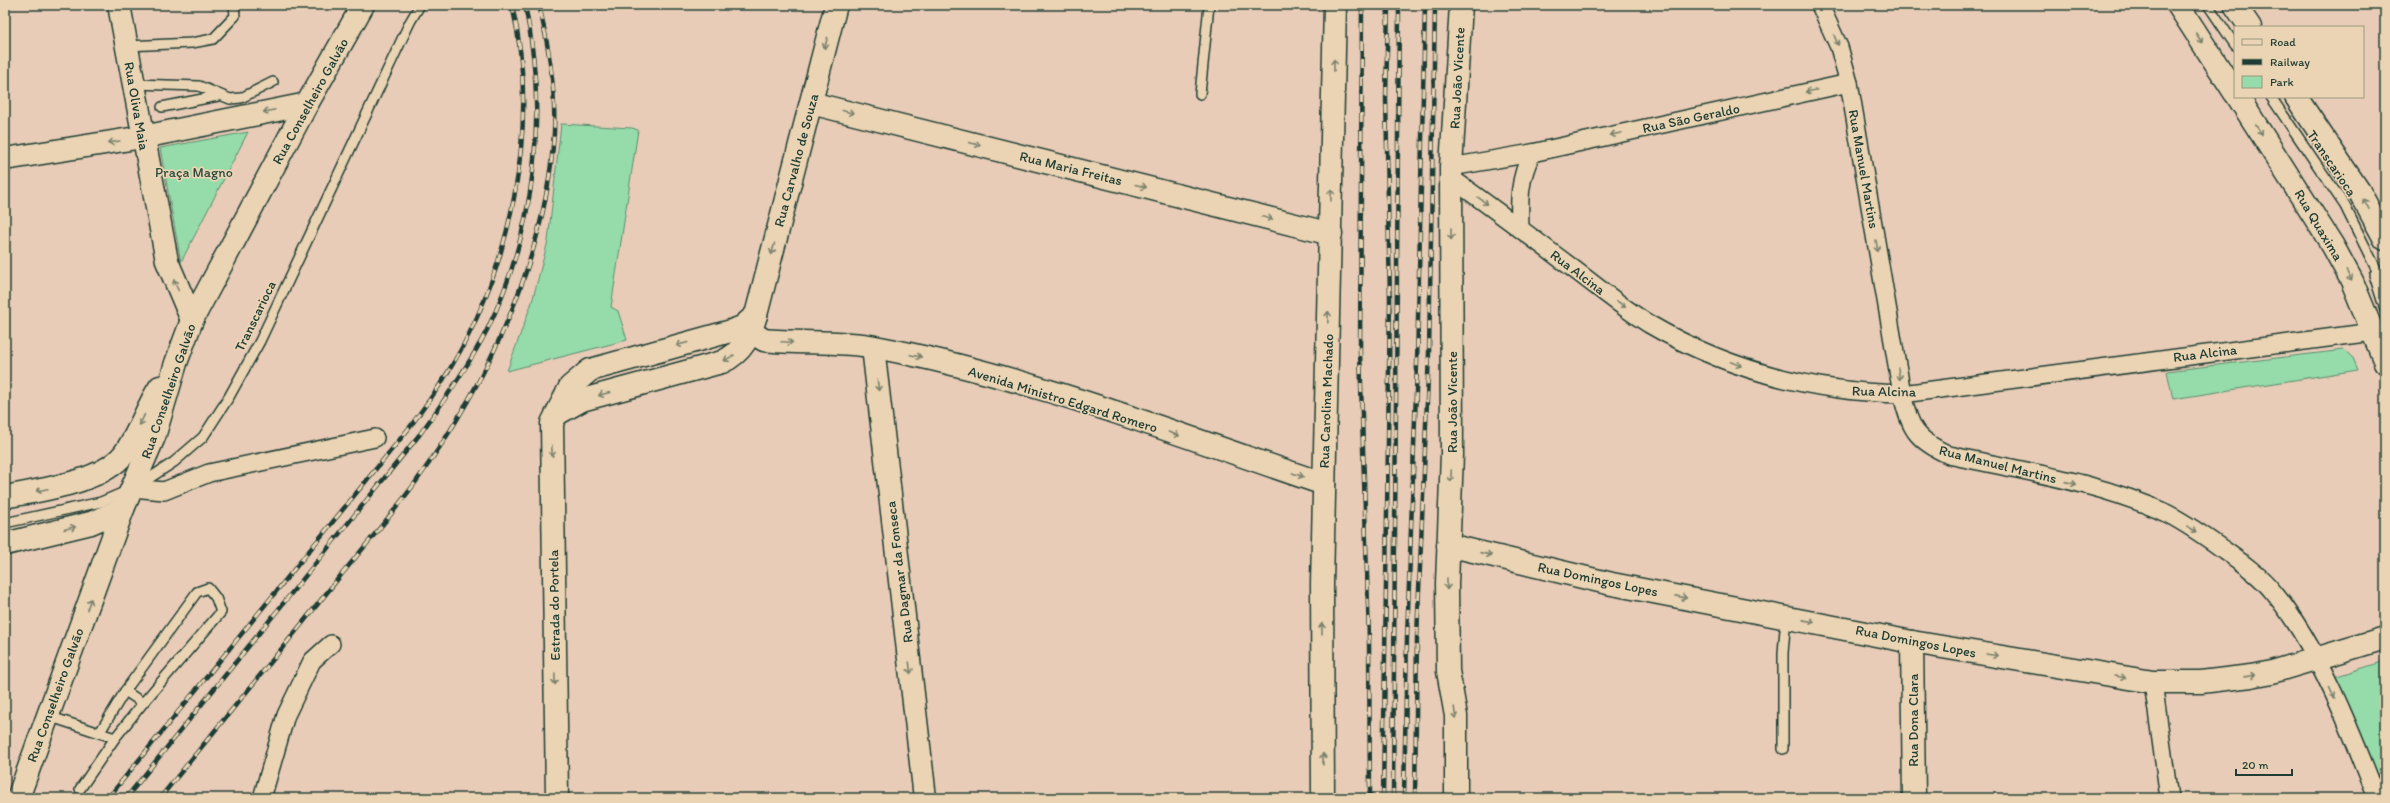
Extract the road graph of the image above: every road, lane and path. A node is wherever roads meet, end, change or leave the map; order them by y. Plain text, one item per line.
1 (119, 5) edge
2 (234, 5) edge
3 (363, 5) edge
4 (420, 5) edge
5 (836, 5) edge
6 (1209, 5) edge
7 (1335, 5) edge
8 (1461, 5) edge
9 (1820, 5) edge
10 (2178, 5) edge
11 (2208, 5) edge
12 (2235, 5) edge
13 (2249, 26) edge
14 (2234, 44) edge
15 (127, 46) junction
16 (273, 82) dead end
17 (1850, 83) junction
18 (133, 84) junction
19 (2234, 91) edge
20 (1200, 94) dead end
21 (218, 96) junction
22 (2239, 98) edge
23 (2272, 98) edge
24 (2297, 98) edge
25 (811, 103) junction
26 (307, 104) junction
27 (162, 107) dead end
28 (143, 137) junction
29 (1532, 153) junction
30 (5, 159) edge
31 (1451, 172) junction
32 (1520, 228) junction
33 (1331, 234) junction
34 (2385, 239) edge
35 (2366, 248) junction
36 (2385, 288) edge
37 (2384, 309) edge
38 (192, 320) junction
39 (753, 324) junction
40 (2373, 332) junction
41 (873, 347) junction
42 (2385, 362) edge
43 (176, 363) junction
44 (1902, 394) junction
45 (375, 438) dead end
46 (1324, 484) junction
47 (133, 488) junction
48 (5, 497) edge
49 (123, 509) junction
50 (5, 523) edge
51 (5, 544) edge
52 (1448, 545) junction
53 (1786, 616) junction
54 (2385, 638) edge
55 (1912, 642) junction
56 (331, 644) dead end
57 (2315, 658) junction
58 (2153, 682) junction
59 (125, 691) junction
60 (143, 703) junction
61 (48, 716) junction
62 (100, 732) junction
63 (115, 738) junction
64 (1783, 749) dead end
65 (80, 789) dead end
66 (18, 798) edge
67 (262, 798) edge
68 (557, 798) edge
69 (925, 798) edge
70 (1323, 798) edge
71 (1456, 798) edge
72 (1914, 798) edge
73 (2169, 798) edge
74 (2377, 798) edge

1 - 15 main road, Rua Oliva Maia
2 - 15 lane
3 - 26 main road, Rua Conselheiro Galvão
4 - 47 lane, Transcarioca
5 -> 25 main road, Rua Carvalho de Souza
6 - 20 lane
33 -> 7 main road, Rua Carolina Machado
8 - 31 main road, Rua João Vicente
9 -> 17 street, Rua Manuel Martins
10 -> 19 main road
11 - 14 lane
12 - 13 main road
15 - 18 main road, Rua Oliva Maia
16 - 21 lane
17 -> 29 street, Rua São Geraldo
17 -> 44 street, Rua Manuel Martins
18 - 21 lane
18 - 28 main road, Rua Oliva Maia
21 - 27 lane
22 -> 40 main road, Rua Quaxima
23 - 35 lane, Transcarioca
34 -> 24 main road
25 -> 33 main road, Rua Maria Freitas
25 -> 39 main road, Rua Carvalho de Souza
26 -> 28 main road
26 - 38 main road, Rua Conselheiro Galvão
28 -> 30 main road
38 -> 28 main road, Rua Oliva Maia
29 - 31 street, Rua São Geraldo
29 - 32 street
31 -> 32 street, Rua Alcina
31 -> 52 main road, Rua João Vicente
32 -> 44 street, Rua Alcina
46 -> 33 main road, Rua Carolina Machado
35 - 36 lane, Transcarioca
35 - 37 lane, Transcarioca
38 - 43 main road, Rua Conselheiro Galvão
39 -> 41 main road, Avenida Ministro Edgard Romero
39 -> 68 main road, Estrada do Portela
40 - 42 main road, Rua Quaxima
40 - 44 street, Rua Alcina
41 -> 46 main road, Avenida Ministro Edgard Romero
41 -> 69 main road, Rua Dagmar da Fonseca
43 - 47 main road, Rua Conselheiro Galvão
43 -> 48 main road
44 -> 57 street, Rua Manuel Martins
45 - 47 street
70 -> 46 main road, Rua Carolina Machado
47 - 49 main road, Rua Conselheiro Galvão
47 - 50 lane, Transcarioca
51 -> 49 main road
61 -> 49 main road, Rua Conselheiro Galvão
52 -> 53 main road, Rua Domingos Lopes
52 -> 71 main road, Rua João Vicente
53 -> 55 main road, Rua Domingos Lopes
53 - 64 lane
54 - 57 main road, Rua Domingos Lopes
55 -> 58 main road, Rua Domingos Lopes
55 - 72 main road, Rua Dona Clara
56 - 67 street
58 -> 57 main road, Rua Domingos Lopes
57 -> 74 street, Rua Manuel Martins
58 - 73 street
59 - 60 lane
59 - 60 lane
59 - 62 lane
60 - 63 lane
61 - 62 lane
61 - 66 main road, Rua Conselheiro Galvão
62 - 63 lane
63 - 65 lane

